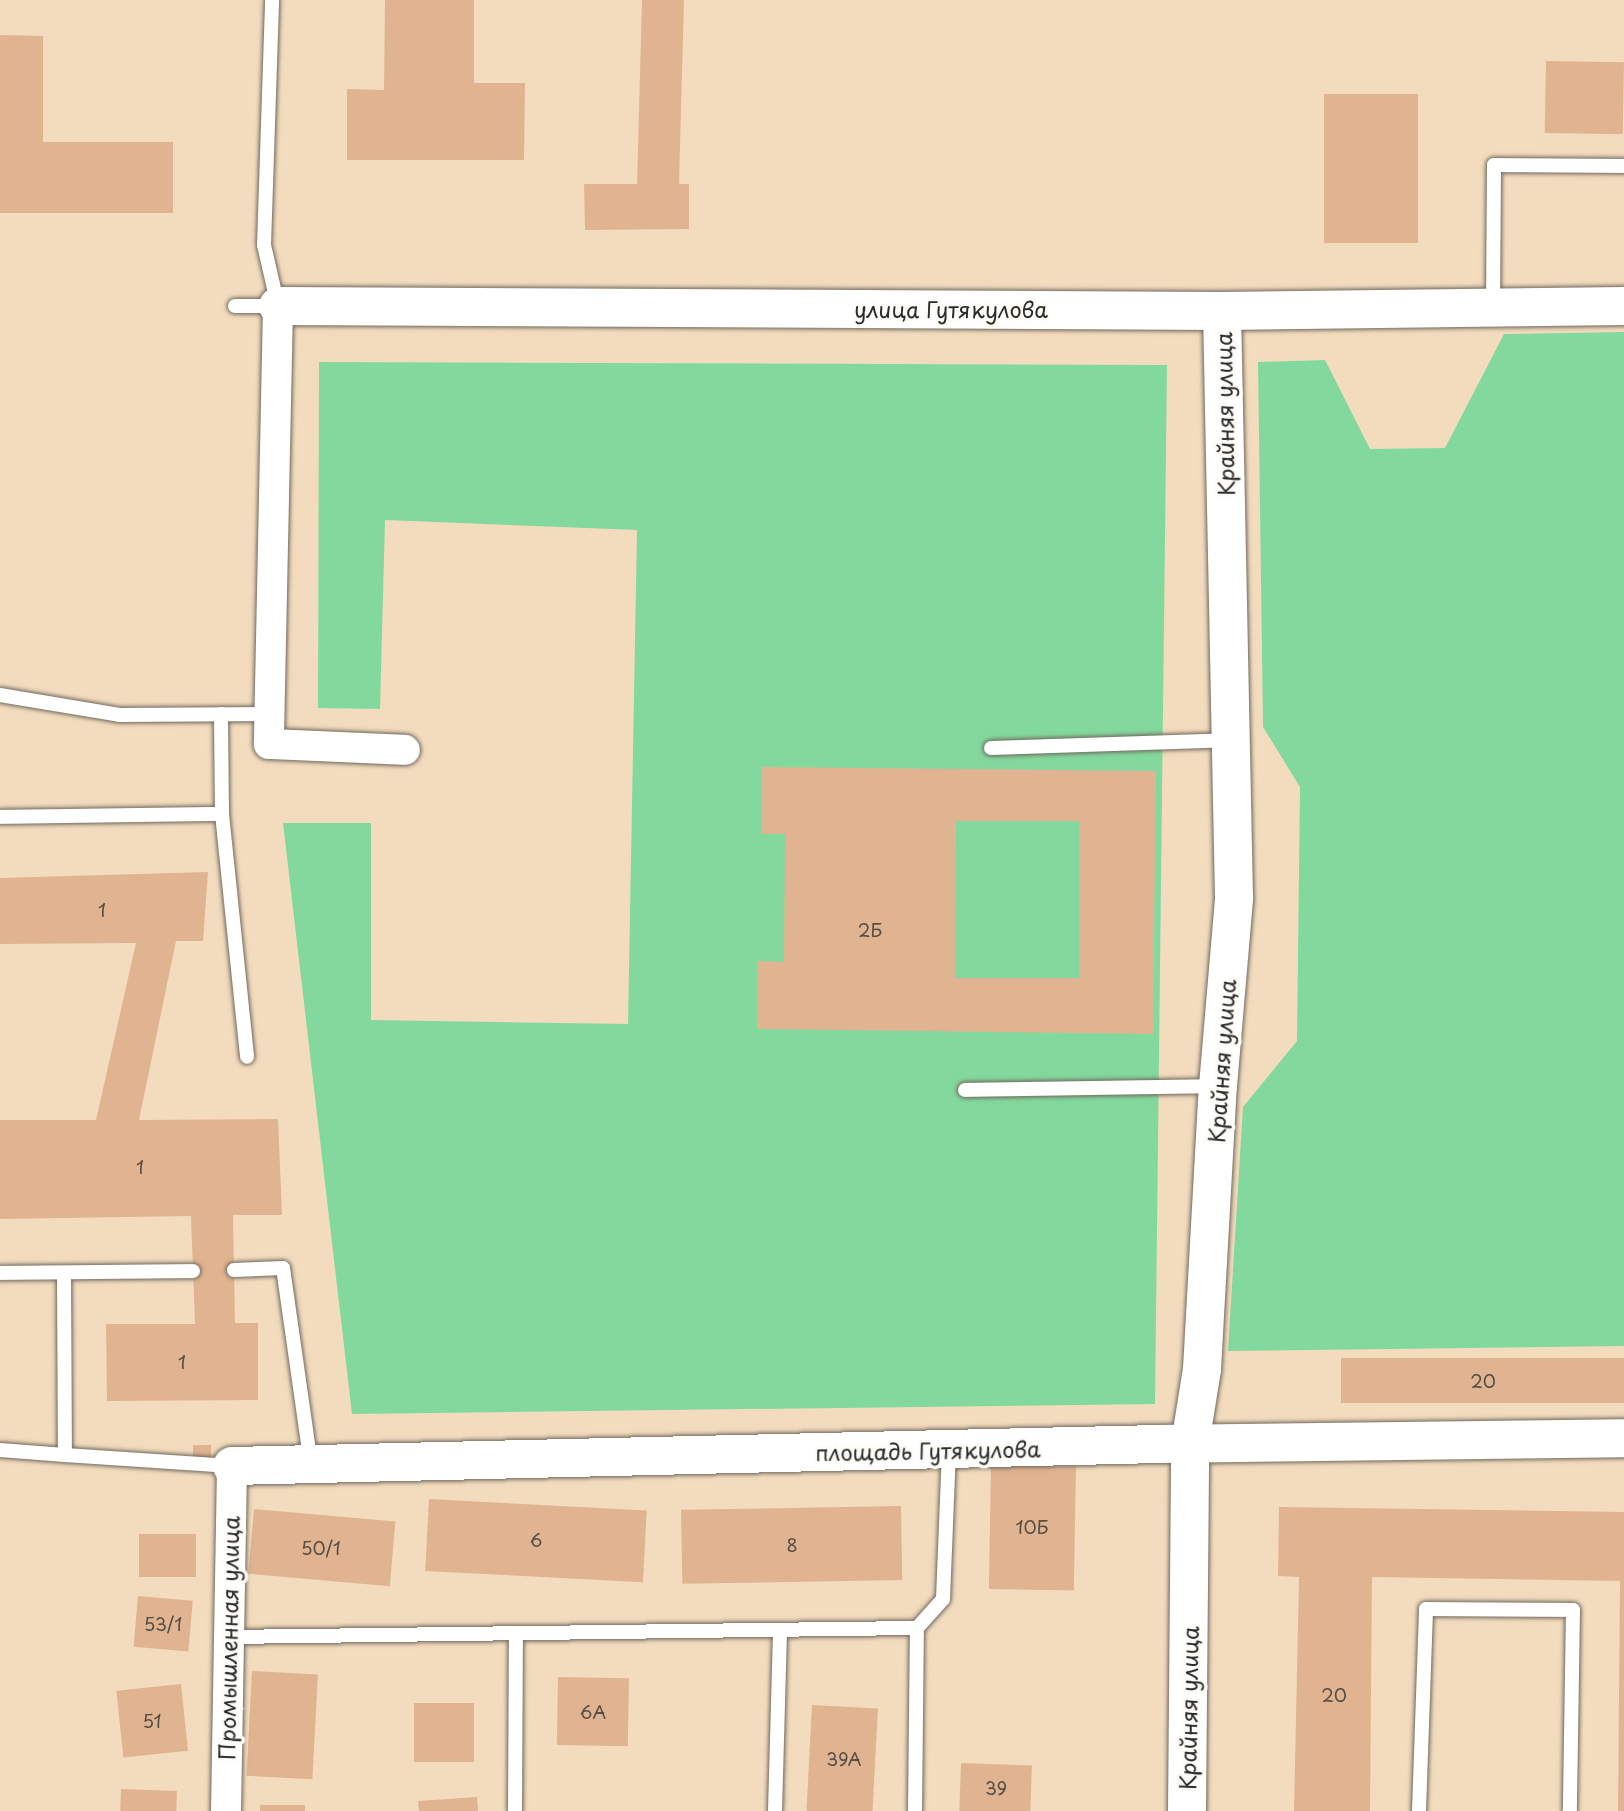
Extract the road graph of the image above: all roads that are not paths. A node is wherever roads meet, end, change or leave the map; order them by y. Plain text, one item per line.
1 (272, 0) edge
2 (1624, 166) edge
3 (235, 306) dead end
4 (278, 306) junction
5 (1624, 306) edge
6 (1493, 308) junction
7 (1222, 311) junction
8 (0, 695) edge
9 (221, 714) junction
10 (270, 714) junction
11 (1232, 740) junction
12 (991, 748) dead end
13 (405, 750) dead end
14 (222, 814) junction
15 (0, 817) edge
16 (247, 1057) dead end
17 (1218, 1086) junction
18 (965, 1090) dead end
19 (234, 1270) dead end
20 (193, 1271) dead end
21 (0, 1273) edge
22 (64, 1274) junction
23 (1624, 1438) edge
24 (1190, 1444) junction
25 (949, 1449) junction
26 (0, 1450) edge
27 (65, 1455) junction
28 (311, 1464) junction
29 (232, 1466) junction
30 (917, 1628) junction
31 (780, 1630) junction
32 (516, 1634) junction
33 (227, 1637) junction
34 (226, 1811) edge
35 (515, 1811) edge
36 (775, 1811) edge
37 (915, 1811) edge
38 (1187, 1811) edge
39 (1419, 1811) edge
40 (1570, 1811) edge

1 - 4 lane
2 - 6 lane
3 - 4 lane
4 - 7 street, улица Гутякулова
4 - 10 street
5 - 6 street, улица Гутякулова
6 - 7 street, улица Гутякулова
7 - 11 street, Крайняя улица
8 - 9 lane
9 - 10 lane
9 - 14 lane
10 - 13 street
11 - 12 lane
11 - 17 street, Крайняя улица
14 - 15 lane
14 - 16 lane
17 - 18 lane
17 - 24 street, Крайняя улица
19 - 28 lane
20 - 22 lane
21 - 22 lane
22 - 27 lane
23 - 24 street, площадь Гутякулова
24 - 25 street, площадь Гутякулова
24 - 38 street, Крайняя улица
25 - 28 street, площадь Гутякулова
25 - 30 lane
26 - 27 lane
27 - 29 lane
28 - 29 street, площадь Гутякулова
29 - 33 street, Промышленная улица
30 - 31 lane
30 - 37 lane
31 - 32 lane
31 - 36 lane
32 - 33 lane
32 - 35 lane
33 - 34 street, Промышленная улица
39 - 40 lane

